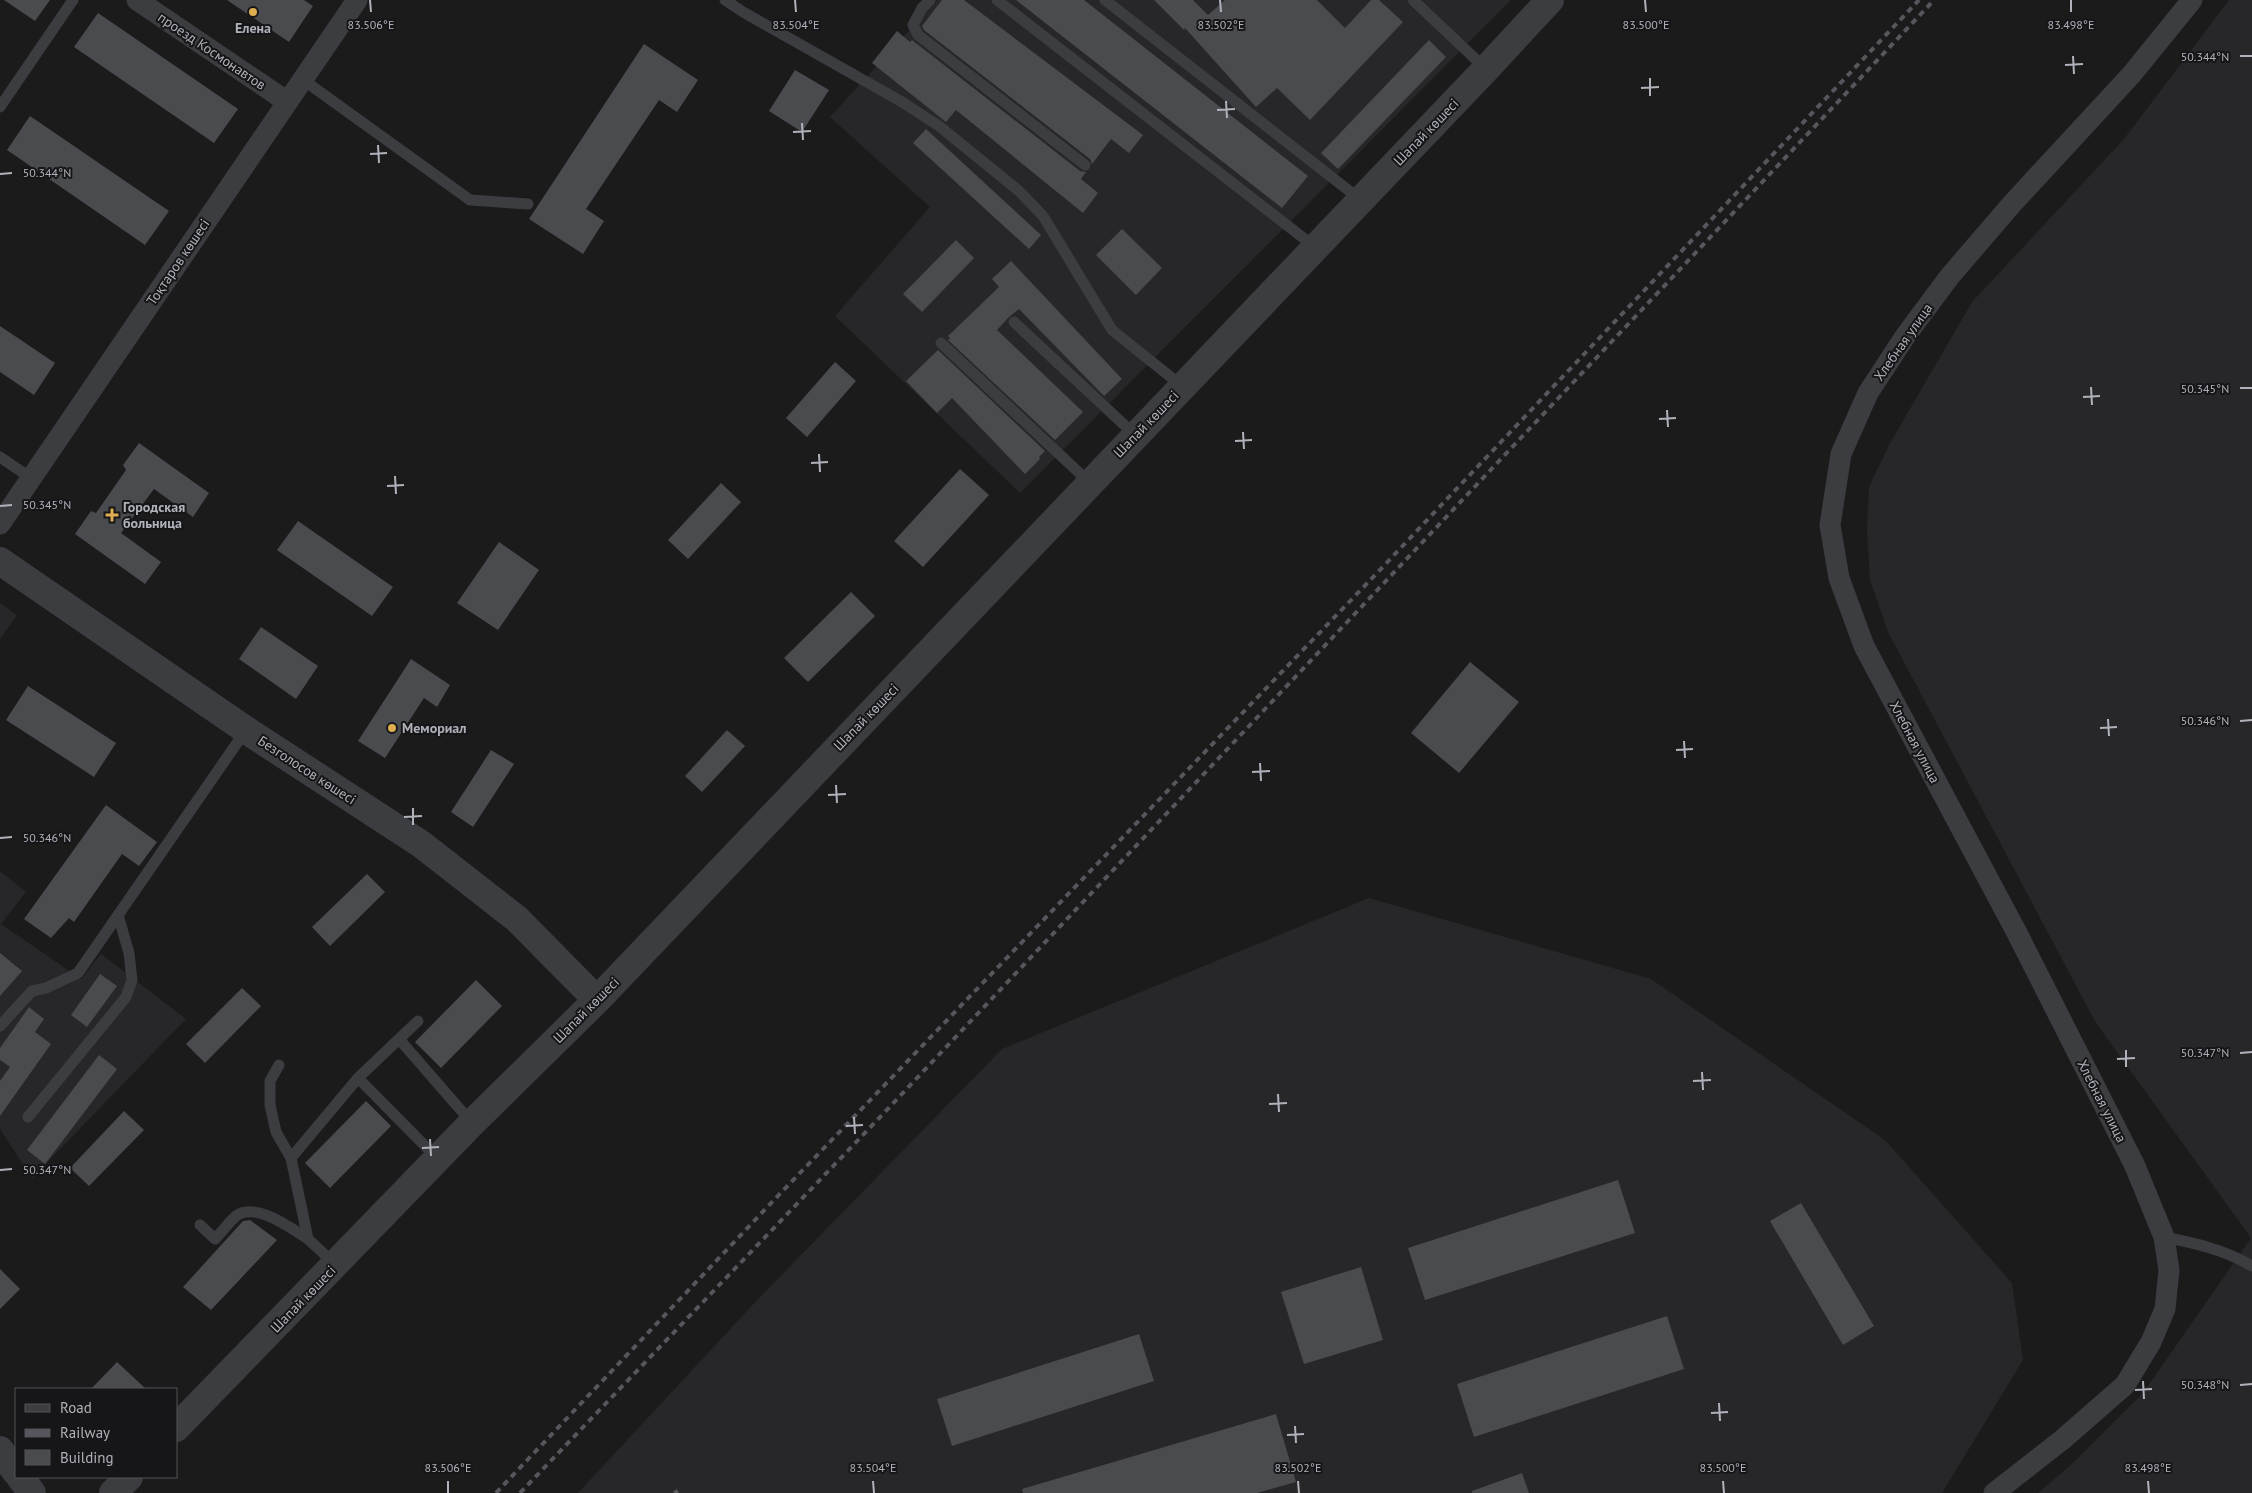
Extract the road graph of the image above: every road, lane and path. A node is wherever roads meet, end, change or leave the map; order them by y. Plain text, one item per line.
1 (73, 0) edge
2 (137, 0) edge
3 (357, 0) edge
4 (725, 0) edge
5 (930, 0) edge
6 (998, 0) edge
7 (1105, 0) edge
8 (1413, 0) edge
9 (1550, 0) edge
10 (2192, 0) edge
11 (1486, 70) junction
12 (302, 79) junction
13 (286, 101) junction
14 (0, 107) edge
15 (1085, 165) dead end
16 (1361, 200) junction
17 (528, 204) dead end
18 (1315, 247) junction
19 (1014, 322) dead end
20 (941, 343) dead end
21 (1182, 386) junction
22 (1135, 435) junction
23 (0, 457) edge
24 (31, 478) junction
25 (1090, 482) junction
26 (0, 524) edge
27 (0, 561) edge
28 (246, 730) junction
29 (118, 916) junction
30 (597, 1000) junction
31 (418, 1021) dead end
32 (0, 1026) edge
33 (399, 1038) junction
34 (279, 1065) dead end
35 (358, 1078) junction
36 (28, 1117) dead end
37 (472, 1123) junction
38 (291, 1158) junction
39 (438, 1158) junction
40 (200, 1225) dead end
41 (2164, 1237) junction
42 (308, 1239) junction
43 (336, 1265) junction
44 (2252, 1266) edge
45 (178, 1426) edge
46 (0, 1450) edge
47 (15, 1471) edge
48 (21, 1478) edge
49 (128, 1478) edge
50 (32, 1493) edge
51 (113, 1493) edge
52 (1994, 1493) edge

1 - 14 lane
2 - 13 street, проезд Космонавтов
3 - 12 street, Тоқтаров көшесі
4 - 21 lane
5 - 15 lane
6 - 18 lane
7 - 16 lane
8 - 11 lane
9 - 11 street, Шапай көшесі
10 - 41 street, Хлебная улица
11 - 16 street, Шапай көшесі
12 - 13 street, Тоқтаров көшесі
12 - 17 lane
13 - 24 street, Тоқтаров көшесі
16 - 18 street, Шапай көшесі
18 - 21 street, Шапай көшесі
19 - 22 lane
20 - 25 lane
21 - 22 street, Шапай көшесі
22 - 25 street, Шапай көшесі
23 - 24 lane
24 - 26 street, Тоқтаров көшесі
25 - 30 street, Шапай көшесі
27 - 28 street, Безголосов көшесі
28 - 29 lane
28 - 30 street, Безголосов көшесі
29 - 32 lane
29 - 36 lane
30 - 37 street, Шапай көшесі
31 - 33 lane
33 - 35 lane
33 - 37 lane
34 - 38 lane
35 - 38 lane
35 - 39 lane
37 - 39 street, Шапай көшесі
38 - 42 lane
39 - 43 street, Шапай көшесі
40 - 42 lane
41 - 44 lane
41 - 52 street, Хлебная улица
42 - 43 lane
43 - 45 street, Шапай көшесі
46 - 47 street
48 - 50 street
49 - 51 street

